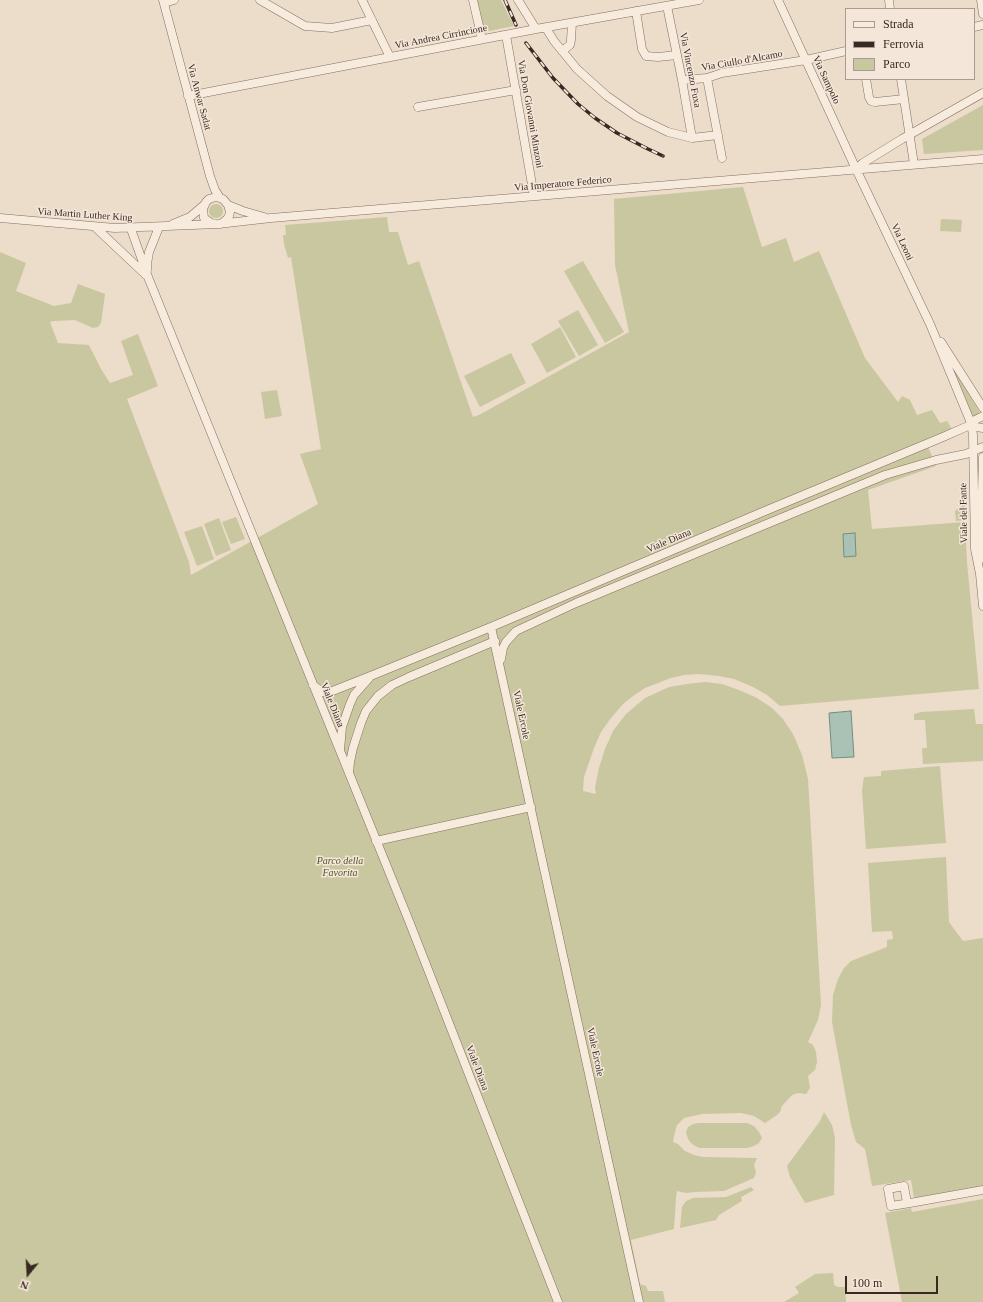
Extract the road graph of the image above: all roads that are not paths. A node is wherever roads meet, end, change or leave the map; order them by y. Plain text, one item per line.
1 (174, 0) edge
2 (260, 0) edge
3 (362, 0) edge
4 (473, 0) edge
5 (518, 0) edge
6 (699, 0) edge
7 (778, 0) edge
8 (981, 0) edge
9 (163, 1) edge
10 (667, 6) junction
11 (636, 11) junction
12 (983, 14) edge
13 (372, 20) junction
14 (572, 23) junction
15 (546, 28) junction
16 (536, 29) junction
17 (506, 35) junction
18 (482, 39) junction
19 (562, 51) junction
20 (845, 51) edge
21 (677, 55) junction
22 (390, 57) junction
23 (806, 60) junction
24 (707, 78) junction
25 (682, 80) junction
26 (866, 80) edge
27 (901, 80) edge
28 (516, 90) junction
29 (983, 93) edge
30 (188, 96) junction
31 (904, 99) junction
32 (418, 106) dead end
33 (910, 134) junction
34 (718, 135) junction
35 (692, 138) junction
36 (722, 158) dead end
37 (983, 159) edge
38 (914, 164) junction
39 (856, 169) junction
40 (534, 196) junction
41 (220, 198) junction
42 (228, 204) junction
43 (204, 205) junction
44 (0, 218) edge
45 (271, 218) junction
46 (218, 224) junction
47 (169, 226) junction
48 (95, 227) junction
49 (159, 227) junction
50 (131, 229) junction
51 (148, 277) junction
52 (930, 324) junction
53 (982, 407) edge
54 (979, 419) edge
55 (983, 428) edge
56 (983, 447) edge
57 (973, 452) junction
58 (983, 457) edge
59 (980, 574) junction
60 (983, 606) edge
61 (491, 627) junction
62 (495, 641) junction
63 (500, 664) junction
64 (372, 674) junction
65 (311, 682) junction
66 (340, 753) junction
67 (349, 776) junction
68 (531, 807) junction
69 (376, 841) junction
70 (983, 1190) edge
71 (908, 1204) dead end
72 (558, 1302) edge
73 (639, 1302) edge

1 - 9 street
2 - 13 street
3 - 13 street
4 - 18 street
5 - 16 street
6 - 10 street, Via Andrea Cirrincione
7 - 23 street, Via Sampolo
8 - 12 street
9 - 30 street, Via Anwar Sadat
10 - 11 street, Via Andrea Cirrincione
10 - 21 street, Via Vincenzo Fuxa
11 - 14 street, Via Andrea Cirrincione
11 - 21 street
13 - 22 street
14 - 15 street, Via Andrea Cirrincione
14 - 19 street
15 - 16 street, Via Andrea Cirrincione
15 - 19 street
16 - 17 street, Via Andrea Cirrincione
17 - 18 street, Via Andrea Cirrincione
17 - 28 street, Via Don Giovanni Minzoni
18 - 22 street, Via Andrea Cirrincione
19 - 35 street
20 - 23 street, Via Ciullo d'Alcamo
21 - 25 street, Via Vincenzo Fuxa
22 - 30 street, Via Andrea Cirrincione
23 - 24 street, Via Ciullo d'Alcamo
23 - 39 street, Via Sampolo
24 - 25 street, Via Ciullo d'Alcamo
24 - 34 street
25 - 35 street, Via Vincenzo Fuxa
26 - 31 street
27 - 31 street
28 - 32 street
28 - 40 street, Via Don Giovanni Minzoni
29 - 33 street
30 - 41 street, Via Anwar Sadat
31 - 33 street
33 - 38 street
33 - 39 street
34 - 35 street
34 - 36 street
37 - 38 street, Via Imperatore Federico
38 - 39 street, Via Imperatore Federico
39 - 40 street, Via Imperatore Federico
39 - 52 street, Via Leoni
40 - 45 street, Via Imperatore Federico
41 - 42 street
41 - 43 street
42 - 45 street
42 - 46 street
43 - 46 street
43 - 47 street
44 - 48 street, Via Martin Luther King
45 - 46 street
46 - 47 street
47 - 49 street, Via Martin Luther King
48 - 50 street, Via Martin Luther King
48 - 51 street
49 - 50 street, Via Martin Luther King
49 - 51 street
50 - 51 street
51 - 65 street
52 - 53 street, Via Leoni
52 - 54 street, Via Leoni
54 - 55 street
54 - 57 street, Via Leoni
54 - 61 street, Viale Diana
56 - 57 street
57 - 59 street, Viale del Fante
57 - 63 street
58 - 59 street, Viale del Fante
59 - 60 street, Viale del Fante
61 - 62 street, Viale Ercole
61 - 64 street, Viale Diana
62 - 63 street, Viale Ercole
62 - 67 street, Viale Diana
63 - 68 street, Viale Ercole
64 - 65 street, Viale Diana
64 - 66 street, Viale Diana
65 - 66 street, Viale Diana
66 - 67 street, Viale Diana
67 - 69 street, Viale Diana
68 - 69 street
68 - 73 street, Viale Ercole
69 - 72 street, Viale Diana
70 - 71 street

